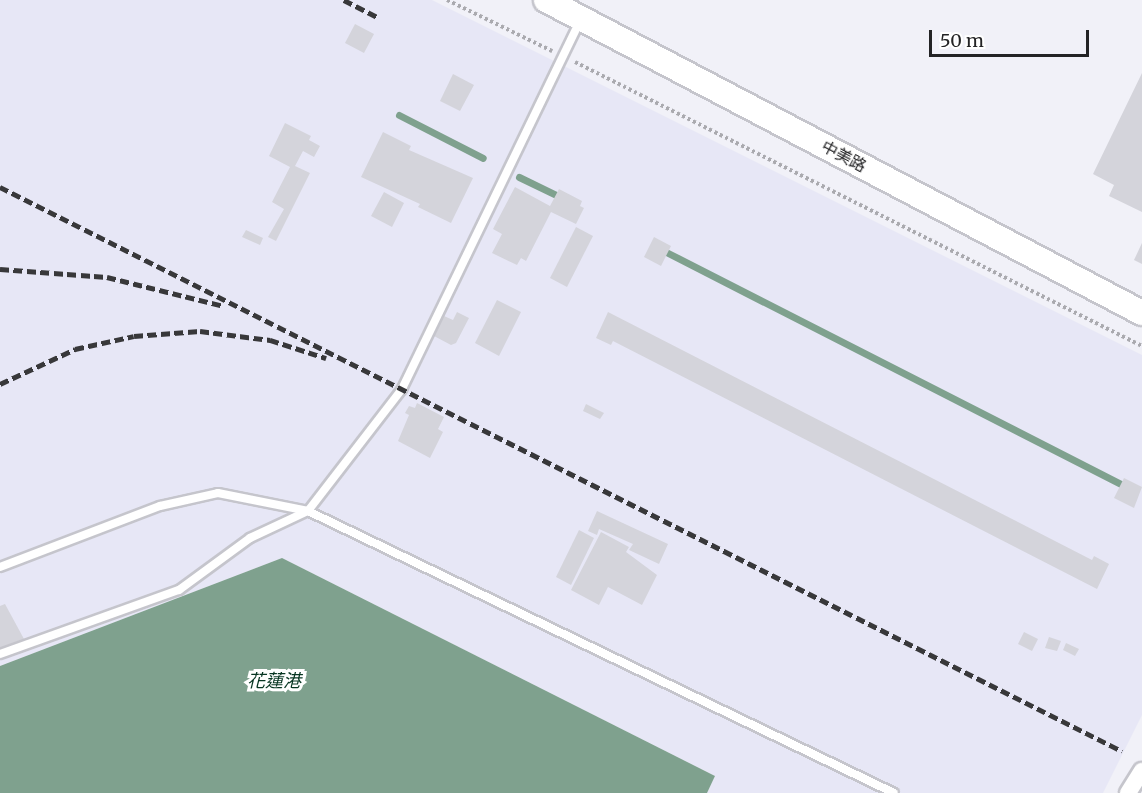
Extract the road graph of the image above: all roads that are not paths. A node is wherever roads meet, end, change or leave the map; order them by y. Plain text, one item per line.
1 (546, 0) edge
2 (582, 18) junction
3 (1142, 313) edge
4 (308, 512) junction
5 (0, 567) edge
6 (0, 654) edge
7 (1142, 771) edge
8 (894, 793) edge
9 (1128, 793) edge

1 - 2 main road, 中美路
2 - 3 main road, 中美路
2 - 4 lane
4 - 5 lane
4 - 6 lane
4 - 8 lane
7 - 9 street

